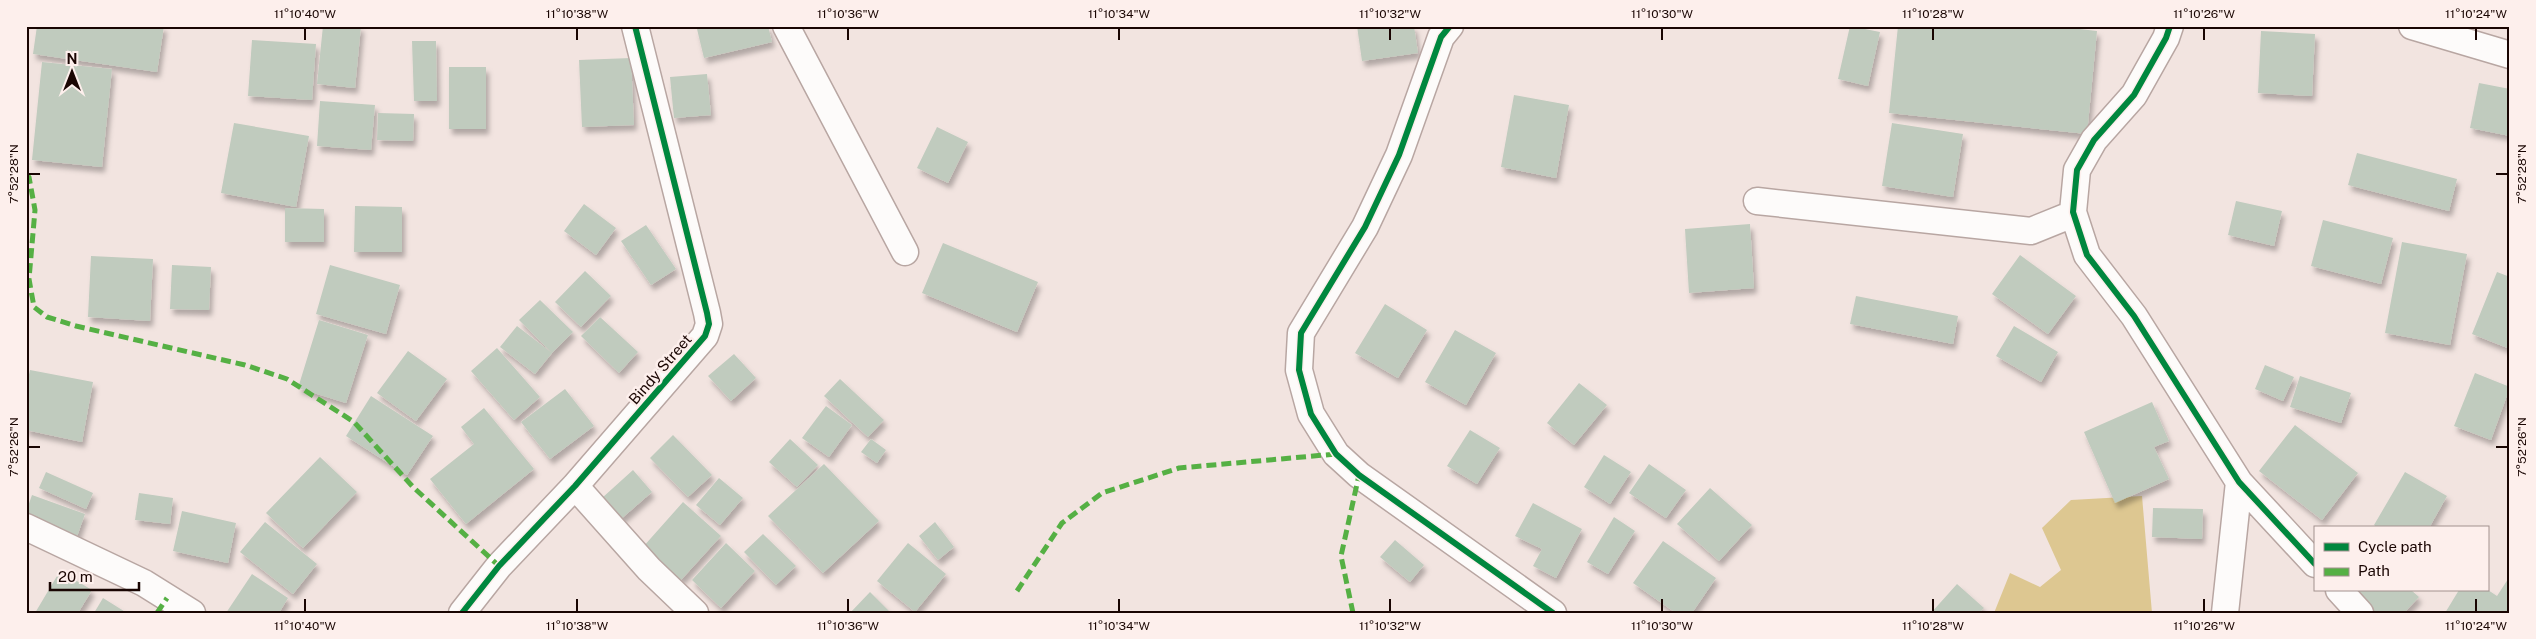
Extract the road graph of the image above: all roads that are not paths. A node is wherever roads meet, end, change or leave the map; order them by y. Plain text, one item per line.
1 (635, 26) edge
2 (786, 26) edge
3 (1450, 26) edge
4 (2170, 26) edge
5 (2412, 26) edge
6 (2510, 55) edge
7 (1757, 201) dead end
8 (2073, 214) junction
9 (905, 252) dead end
10 (2239, 482) junction
11 (575, 486) junction
12 (26, 527) edge
13 (2314, 563) edge
14 (2341, 592) edge
15 (192, 613) edge
16 (462, 613) edge
17 (695, 613) edge
18 (1553, 613) edge
19 (2225, 613) edge
20 (2360, 613) edge

1 - 11 street, Bindy Street
2 - 9 street
3 - 18 street
4 - 8 street
5 - 6 street
7 - 8 street
8 - 10 street
10 - 13 street
10 - 19 street
11 - 16 street, Bindy Street
11 - 17 street
12 - 15 street
14 - 20 street

